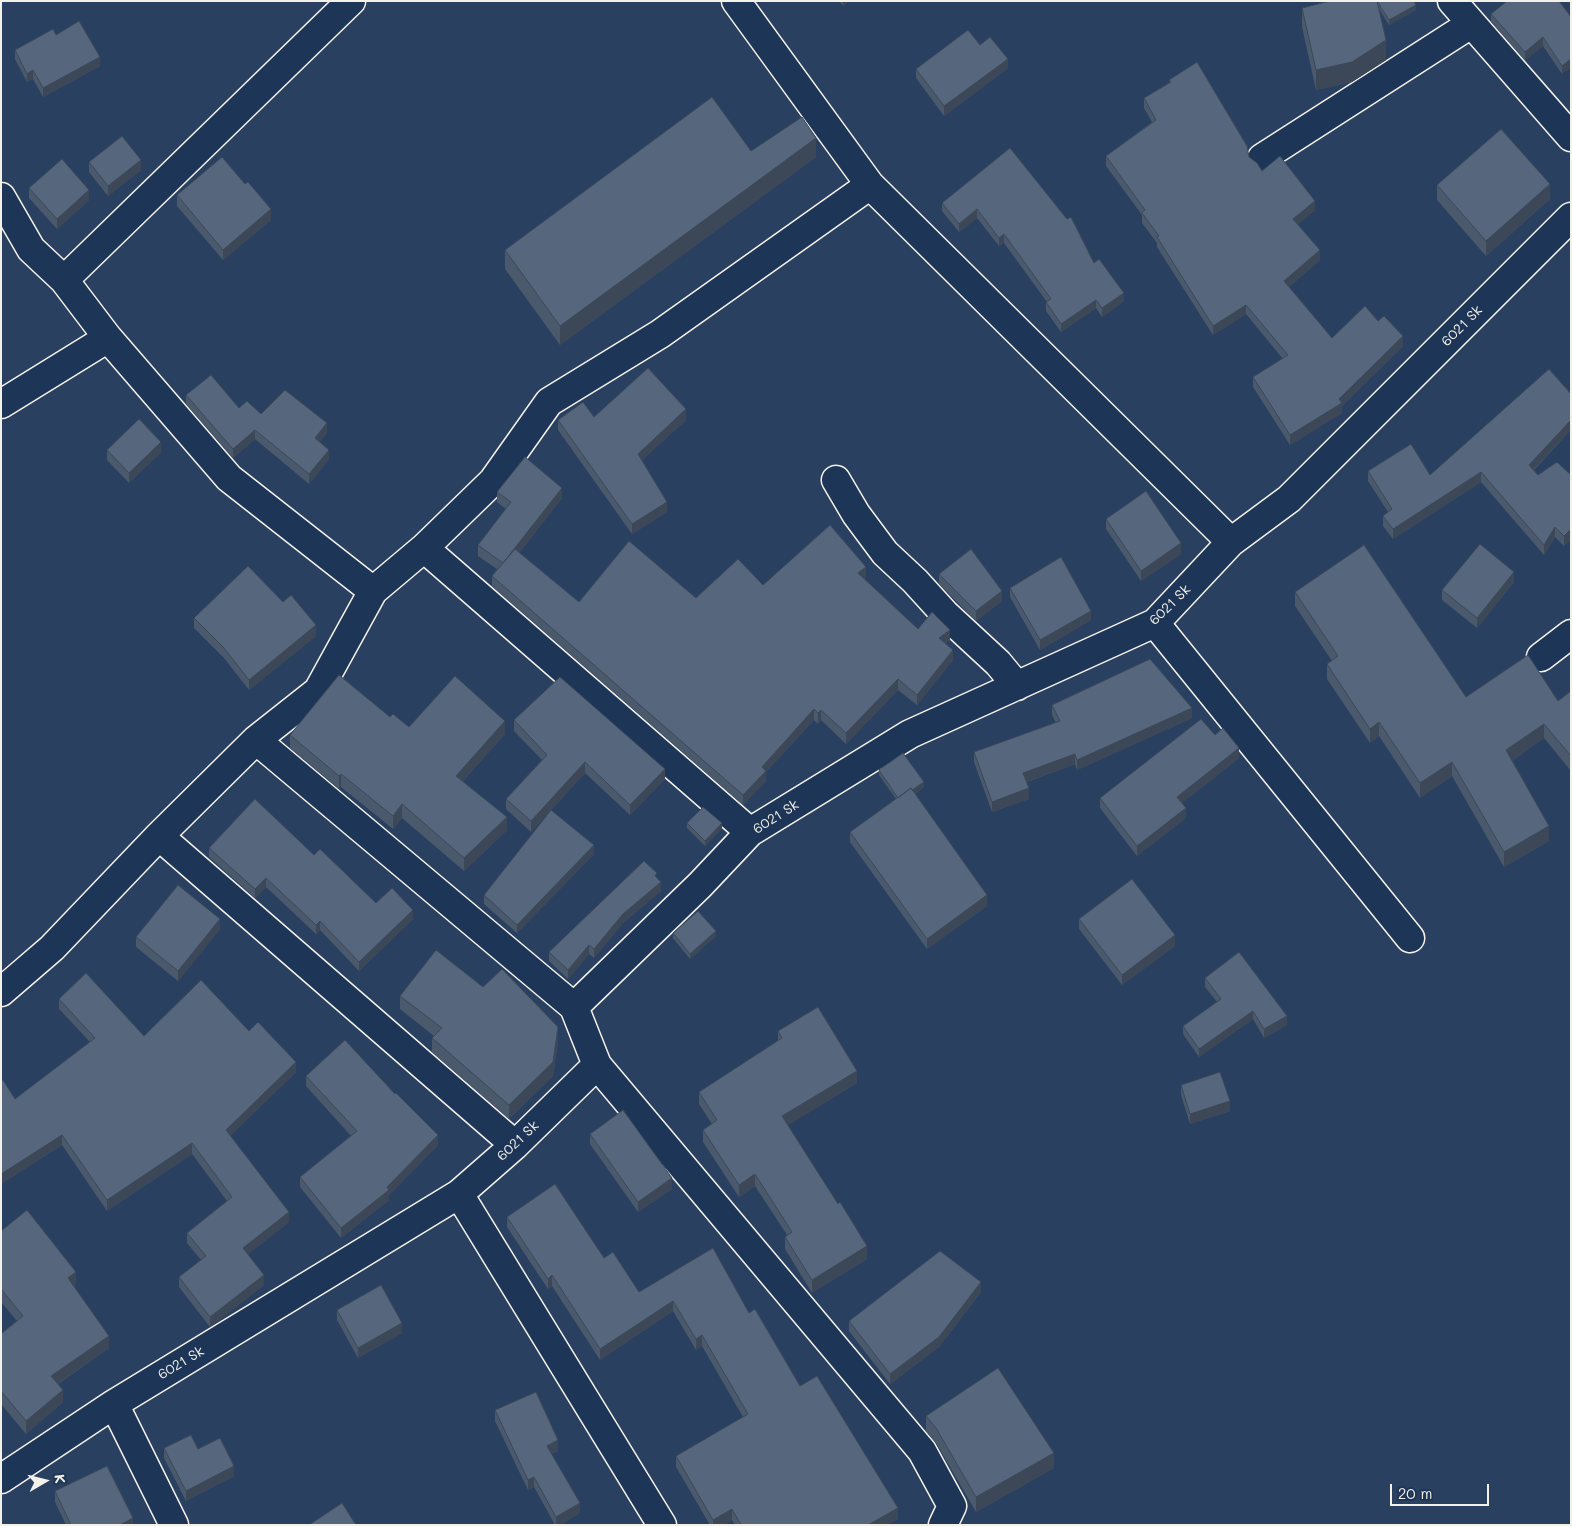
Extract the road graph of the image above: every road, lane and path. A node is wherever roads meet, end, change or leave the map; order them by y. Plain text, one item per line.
1 (351, 1) edge
2 (736, 1) edge
3 (1452, 1) edge
4 (1471, 24) junction
5 (1571, 137) edge
6 (1262, 158) dead end
7 (870, 185) junction
8 (1, 197) edge
9 (1571, 217) edge
10 (64, 280) junction
11 (108, 338) junction
12 (1, 404) edge
13 (836, 480) dead end
14 (1231, 542) junction
15 (424, 548) junction
16 (373, 592) junction
17 (1155, 623) junction
18 (1571, 634) edge
19 (1541, 657) dead end
20 (1017, 686) junction
21 (256, 740) junction
22 (750, 832) junction
23 (159, 836) junction
24 (1410, 938) dead end
25 (1, 992) edge
26 (574, 1007) junction
27 (596, 1065) junction
28 (515, 1145) junction
29 (459, 1194) junction
30 (114, 1404) junction
31 (6, 1467) edge
32 (174, 1525) edge
33 (662, 1525) edge
34 (943, 1525) edge

1 - 10 street
2 - 7 street
3 - 4 street
4 - 5 street
4 - 6 street
7 - 14 street
7 - 15 street
8 - 10 street
9 - 14 street, 6021 Sk
10 - 11 street
11 - 12 street
11 - 16 street
13 - 20 street
14 - 17 street, 6021 Sk
15 - 16 street
15 - 22 street
16 - 21 street
17 - 20 street, 6021 Sk
17 - 24 street
18 - 19 street
20 - 22 street, 6021 Sk
21 - 23 street
21 - 26 street
22 - 26 street, 6021 Sk
23 - 25 street
23 - 28 street
26 - 27 street
27 - 28 street, 6021 Sk
27 - 34 street
28 - 29 street, 6021 Sk
29 - 30 street, 6021 Sk
29 - 33 street
30 - 31 street, 6021 Sk
30 - 32 street

